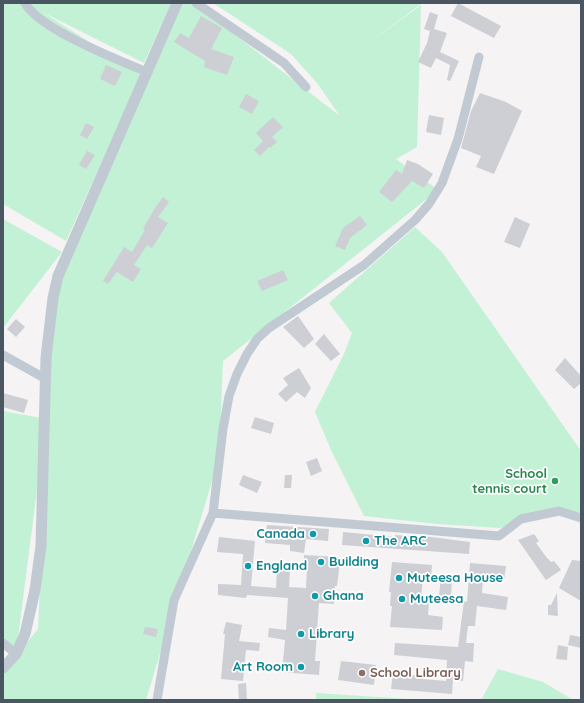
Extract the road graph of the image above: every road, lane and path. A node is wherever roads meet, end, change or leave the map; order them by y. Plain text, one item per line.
1 (25, 3) edge
2 (177, 3) edge
3 (196, 3) edge
4 (479, 58) dead end
5 (147, 72) junction
6 (306, 86) dead end
7 (3, 354) edge
8 (46, 379) junction
9 (213, 513) junction
10 (581, 518) edge
11 (3, 643) edge
12 (16, 654) junction
13 (3, 668) edge
14 (157, 700) edge

1 - 5 street
2 - 5 street
3 - 6 street
4 - 9 street
5 - 8 street
7 - 8 street
8 - 12 street
9 - 10 street
9 - 14 street
11 - 12 street
12 - 13 street

